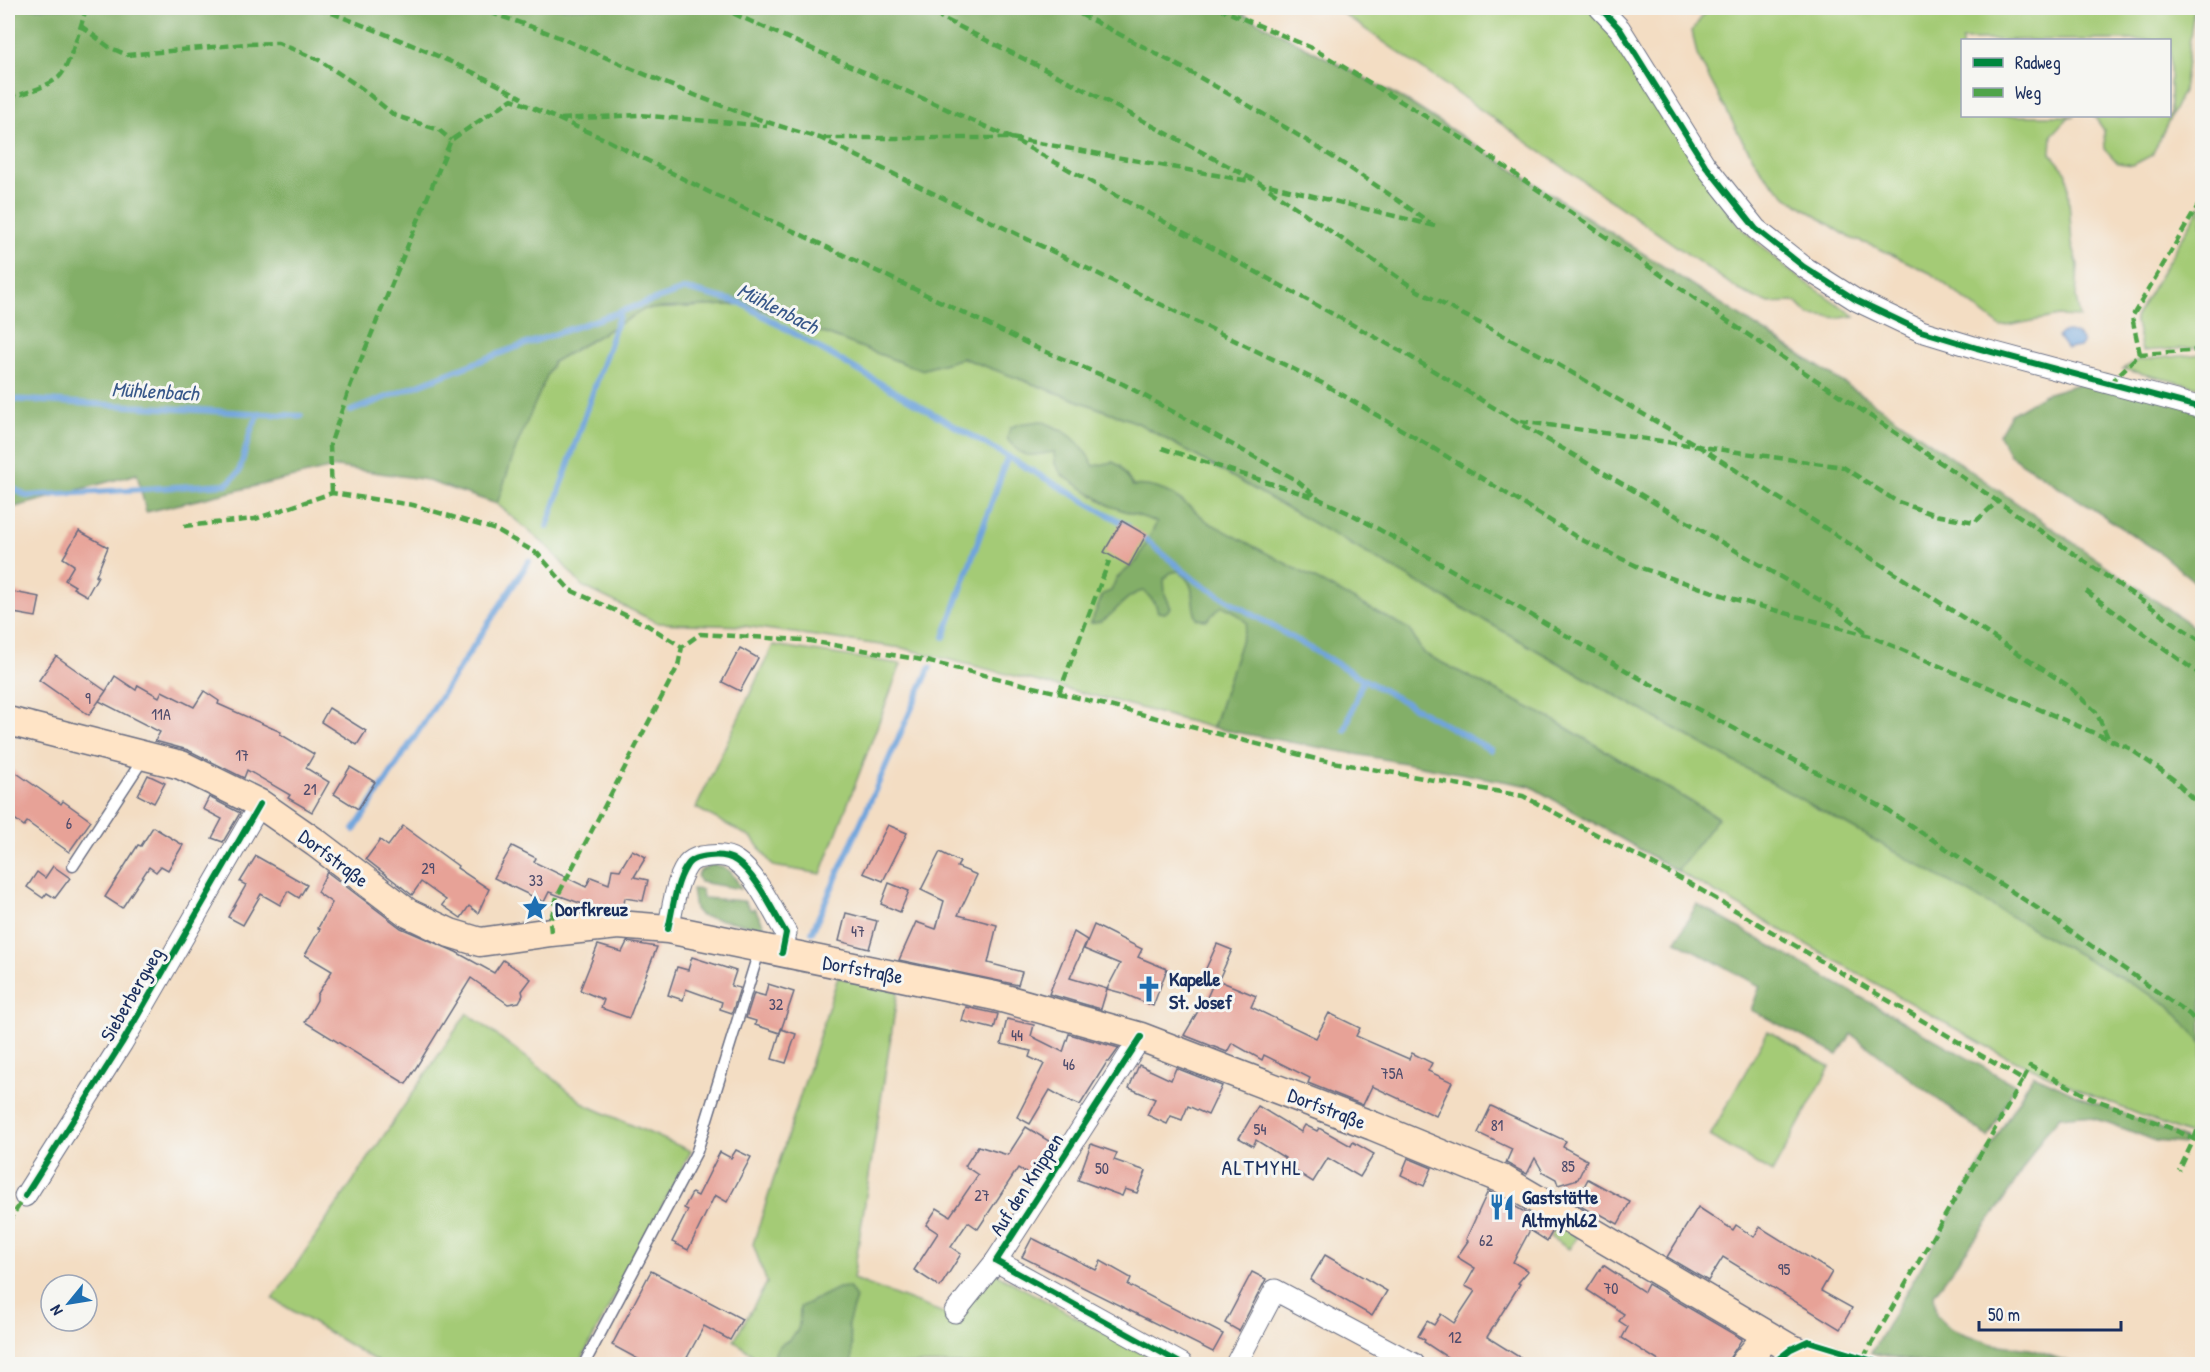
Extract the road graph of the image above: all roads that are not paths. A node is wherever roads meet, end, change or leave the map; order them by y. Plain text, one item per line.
1 (1600, 8) edge
2 (2202, 408) edge
3 (8, 721) edge
4 (145, 756) junction
5 (260, 804) junction
6 (73, 866) dead end
7 (668, 929) junction
8 (771, 950) junction
9 (1141, 1037) junction
10 (25, 1196) dead end
11 (996, 1261) junction
12 (955, 1312) dead end
13 (1767, 1336) junction
14 (584, 1365) edge
15 (1182, 1365) edge
16 (1236, 1365) edge
17 (1414, 1365) edge
18 (1744, 1365) edge
19 (1833, 1365) edge

1 - 2 street
3 - 4 main road, Dorfstraße
4 - 5 main road, Dorfstraße
4 - 6 lane
5 - 7 main road, Dorfstraße
5 - 10 street, Sieberbergweg
7 - 8 main road, Dorfstraße
7 - 8 street
8 - 9 main road, Dorfstraße
8 - 14 lane
9 - 11 street, Auf den Knippen
9 - 13 main road, Dorfstraße
11 - 12 street, Auf den Knippen
11 - 15 street, Auf den Knippen
13 - 18 main road
13 - 19 main road, Dorfstraße
16 - 17 street

